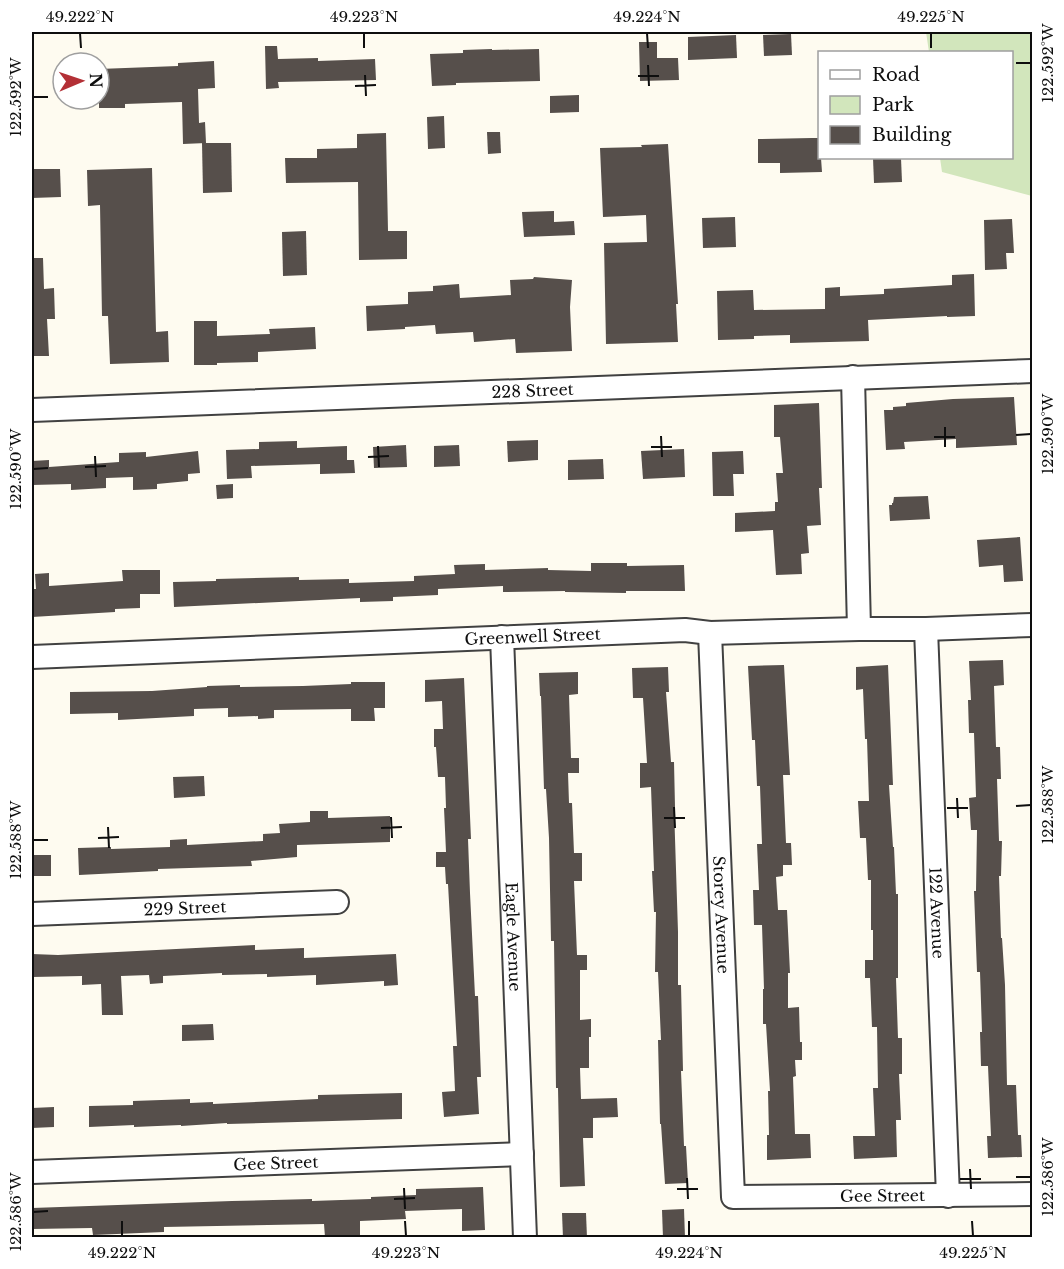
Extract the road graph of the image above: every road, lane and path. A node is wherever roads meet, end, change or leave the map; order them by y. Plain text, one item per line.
1 (1032, 371) edge
2 (854, 377) junction
3 (32, 410) edge
4 (1032, 625) edge
5 (859, 628) junction
6 (926, 629) junction
7 (710, 633) junction
8 (502, 637) junction
9 (32, 657) edge
10 (337, 902) dead end
11 (32, 914) edge
12 (522, 1154) junction
13 (32, 1172) edge
14 (1032, 1194) edge
15 (948, 1196) junction
16 (733, 1197) joint
17 (525, 1238) edge

1 - 2 street, 228 Street
2 - 3 street, 228 Street
2 - 5 street
4 - 6 street, Greenwell Street
5 - 6 street, Greenwell Street
5 - 7 street, Greenwell Street
6 - 15 street, 122 Avenue
7 - 8 street, Greenwell Street
7 - 16 street, Storey Avenue
8 - 9 street, Greenwell Street
8 - 12 street, Eagle Avenue
10 - 11 street, 229 Street
12 - 13 street, Gee Street
12 - 17 street, Eagle Avenue
14 - 15 street, Gee Street
15 - 16 street, Gee Street

